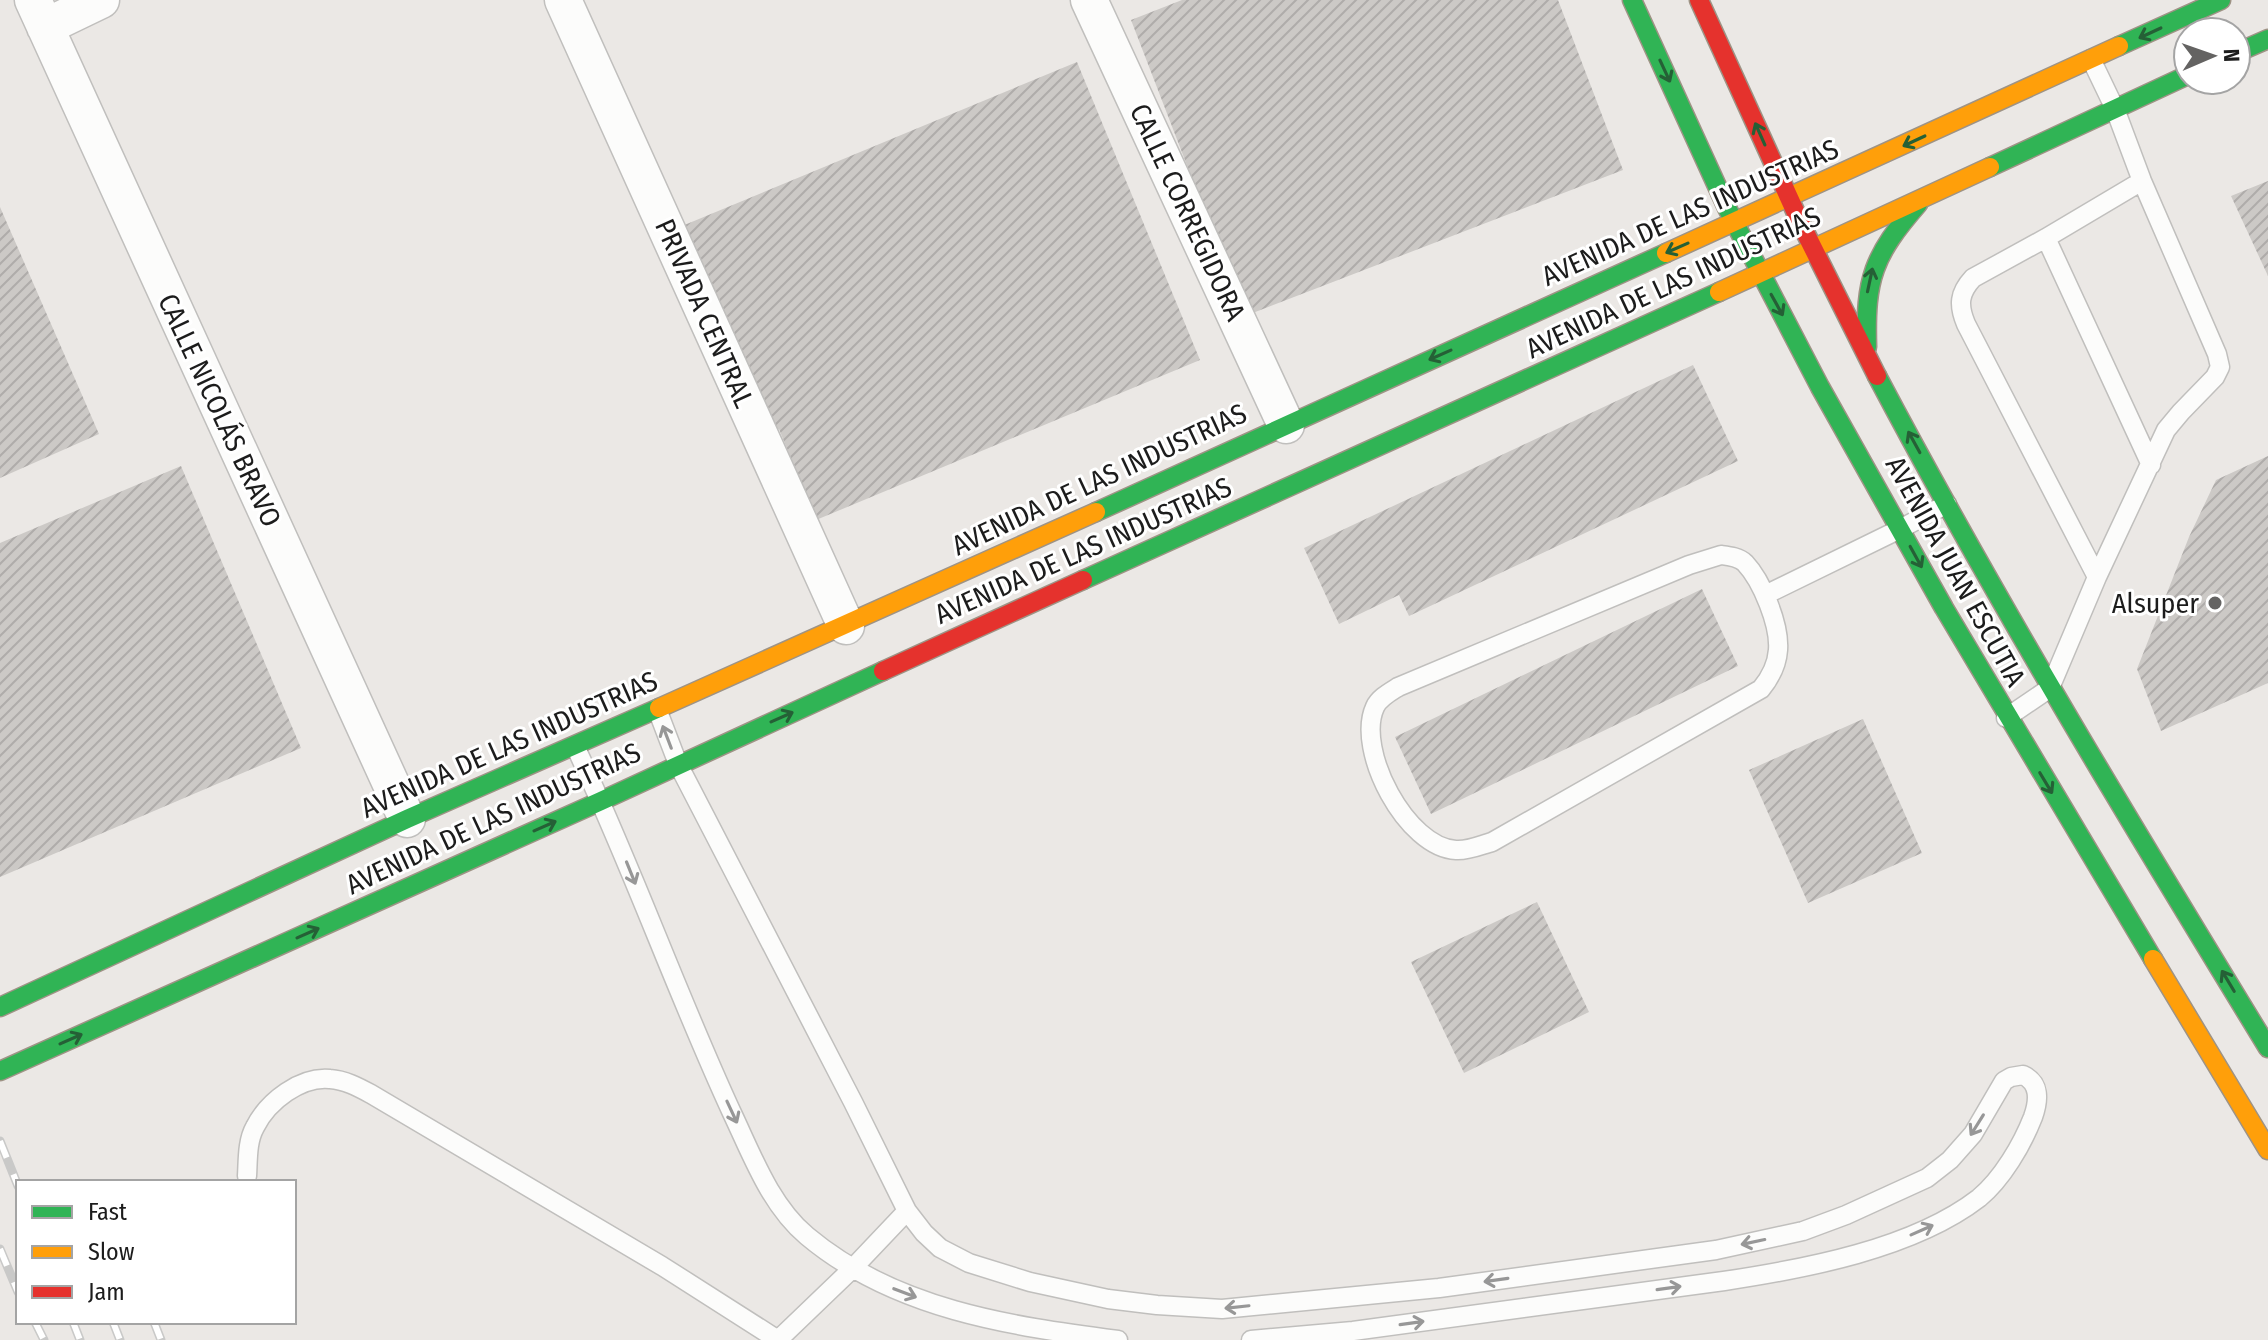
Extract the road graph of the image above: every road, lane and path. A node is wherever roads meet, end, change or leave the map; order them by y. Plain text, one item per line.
1 (101, 0) edge
2 (563, 0) edge
3 (1089, 0) edge
4 (1632, 0) edge
5 (1699, 0) edge
6 (2202, 4) edge
7 (39, 13) edge
8 (2091, 59) junction
9 (2172, 82) edge
10 (2115, 109) junction
11 (2142, 181) junction
12 (1924, 196) junction
13 (1788, 198) junction
14 (1735, 223) junction
15 (2046, 238) junction
16 (1813, 249) junction
17 (1760, 274) junction
18 (1867, 358) junction
19 (1286, 425) junction
20 (2151, 465) junction
21 (1947, 504) junction
22 (1900, 529) junction
23 (2097, 577) junction
24 (1765, 595) junction
25 (846, 626) junction
26 (2050, 688) junction
27 (657, 709) junction
28 (2006, 718) junction
29 (575, 745) junction
30 (678, 764) junction
31 (601, 801) junction
32 (407, 819) junction
33 (0, 1007) edge
34 (2262, 1024) edge
35 (2268, 1048) edge
36 (0, 1071) edge
37 (2268, 1150) edge
38 (247, 1176) dead end
39 (907, 1211) junction
40 (852, 1269) junction
41 (778, 1340) edge
42 (1118, 1340) edge
43 (1251, 1340) edge

1 - 7 street
2 - 25 street, PRIVADA CENTRAL
3 - 19 street, CALLE CORREGIDORA
4 -> 14 main road, AVENIDA JUAN ESCUTIA
13 -> 5 main road, AVENIDA JUAN ESCUTIA
6 -> 8 main road, AVENIDA DE LAS INDUSTRIAS
7 - 32 street, CALLE NICOLÁS BRAVO
8 - 10 lane
8 -> 13 main road, AVENIDA DE LAS INDUSTRIAS
9 - 10 main road, AVENIDA DE LAS INDUSTRIAS
10 - 11 lane
10 - 12 main road, AVENIDA DE LAS INDUSTRIAS
11 - 15 lane
11 - 20 lane
12 - 16 main road, AVENIDA DE LAS INDUSTRIAS
18 -> 12 main road
13 - 14 main road, AVENIDA DE LAS INDUSTRIAS
13 - 16 main road, AVENIDA JUAN ESCUTIA
14 - 17 main road, AVENIDA JUAN ESCUTIA
14 -> 19 main road, AVENIDA DE LAS INDUSTRIAS
15 - 20 lane
15 - 23 lane
16 - 17 main road, AVENIDA DE LAS INDUSTRIAS
16 - 18 main road, AVENIDA JUAN ESCUTIA
17 -> 22 main road, AVENIDA JUAN ESCUTIA
30 -> 17 main road, AVENIDA DE LAS INDUSTRIAS
21 -> 18 main road, AVENIDA JUAN ESCUTIA
19 - 25 main road, AVENIDA DE LAS INDUSTRIAS
20 - 23 lane
21 - 22 lane
21 - 26 main road, AVENIDA JUAN ESCUTIA
22 - 24 lane
22 -> 28 main road, AVENIDA JUAN ESCUTIA
23 - 26 lane
24 - 24 lane
25 - 27 main road, AVENIDA DE LAS INDUSTRIAS
26 - 28 lane
34 -> 26 main road, AVENIDA JUAN ESCUTIA
27 - 29 main road, AVENIDA DE LAS INDUSTRIAS
30 -> 27 lane
28 -> 37 main road, AVENIDA JUAN ESCUTIA
29 - 31 lane
29 - 32 main road, AVENIDA DE LAS INDUSTRIAS
30 - 31 main road, AVENIDA DE LAS INDUSTRIAS
30 - 39 lane
36 -> 31 main road, AVENIDA DE LAS INDUSTRIAS
31 -> 40 lane
32 - 33 main road, AVENIDA DE LAS INDUSTRIAS
34 - 35 main road, AVENIDA JUAN ESCUTIA
38 - 41 lane
39 - 40 lane
43 -> 39 lane
40 - 41 lane
40 -> 42 lane

